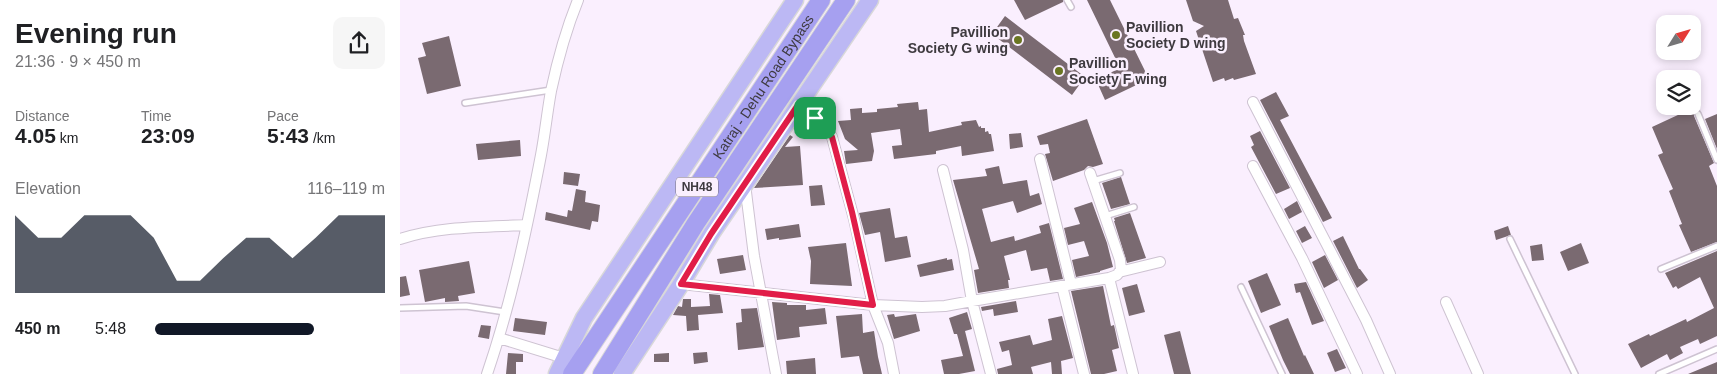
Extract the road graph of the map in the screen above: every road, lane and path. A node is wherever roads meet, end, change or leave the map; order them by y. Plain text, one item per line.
1 (578, 0) edge
2 (795, 0) edge
3 (822, 0) edge
4 (846, 0) edge
5 (870, 0) edge
6 (1067, 0) edge
7 (1071, 7) dead end
8 (552, 90) junction
9 (1252, 102) dead end
10 (465, 103) dead end
11 (798, 105) junction
12 (1698, 115) edge
13 (1040, 159) dead end
14 (1717, 160) edge
15 (1253, 166) dead end
16 (943, 170) dead end
17 (1120, 173) dead end
18 (1092, 177) joint
19 (745, 184) junction
20 (1134, 207) dead end
21 (1105, 216) junction
22 (526, 225) junction
23 (400, 239) edge
24 (1510, 239) dead end
25 (1717, 246) edge
26 (1160, 262) dead end
27 (1661, 269) dead end
28 (1119, 272) junction
29 (1109, 278) junction
30 (681, 284) junction
31 (1066, 285) junction
32 (1241, 287) dead end
33 (762, 293) junction
34 (972, 301) junction
35 (1446, 302) dead end
36 (873, 305) junction
37 (400, 308) edge
38 (505, 312) junction
39 (499, 338) junction
40 (1717, 349) edge
41 (564, 358) junction
42 (488, 374) edge
43 (557, 374) edge
44 (572, 374) edge
45 (602, 374) edge
46 (622, 374) edge
47 (776, 374) edge
48 (894, 374) edge
49 (991, 374) edge
50 (1084, 374) edge
51 (1133, 374) edge
52 (1282, 374) edge
53 (1357, 374) edge
54 (1390, 374) edge
55 (1478, 374) edge
56 (1575, 374) edge
57 (1659, 374) edge

1 - 8 street
2 - 41 main road
3 - 44 highway, Katraj - Dehu Road Bypass / NH48
4 - 45 highway, Katraj - Dehu Road Bypass / NH48
5 - 11 main road
6 - 7 lane
8 - 10 lane
8 - 22 street
9 - 54 street
11 - 19 main road
11 - 36 street
12 - 14 lane
13 - 31 street
15 - 53 street
16 - 34 street
17 - 18 lane
18 - 21 street
19 - 30 main road
19 - 33 street
20 - 21 lane
21 - 28 street
22 - 23 street
22 - 38 street
24 - 56 lane
25 - 27 lane
26 - 28 street
28 - 29 street
29 - 31 street
29 - 51 street
30 - 33 street
30 - 46 main road
31 - 34 street
31 - 50 street
32 - 52 lane
33 - 36 street
33 - 47 street
34 - 36 street
34 - 49 street
35 - 55 street
36 - 48 street
37 - 38 lane
38 - 39 street
39 - 41 street
39 - 42 street
40 - 57 lane
41 - 43 main road

